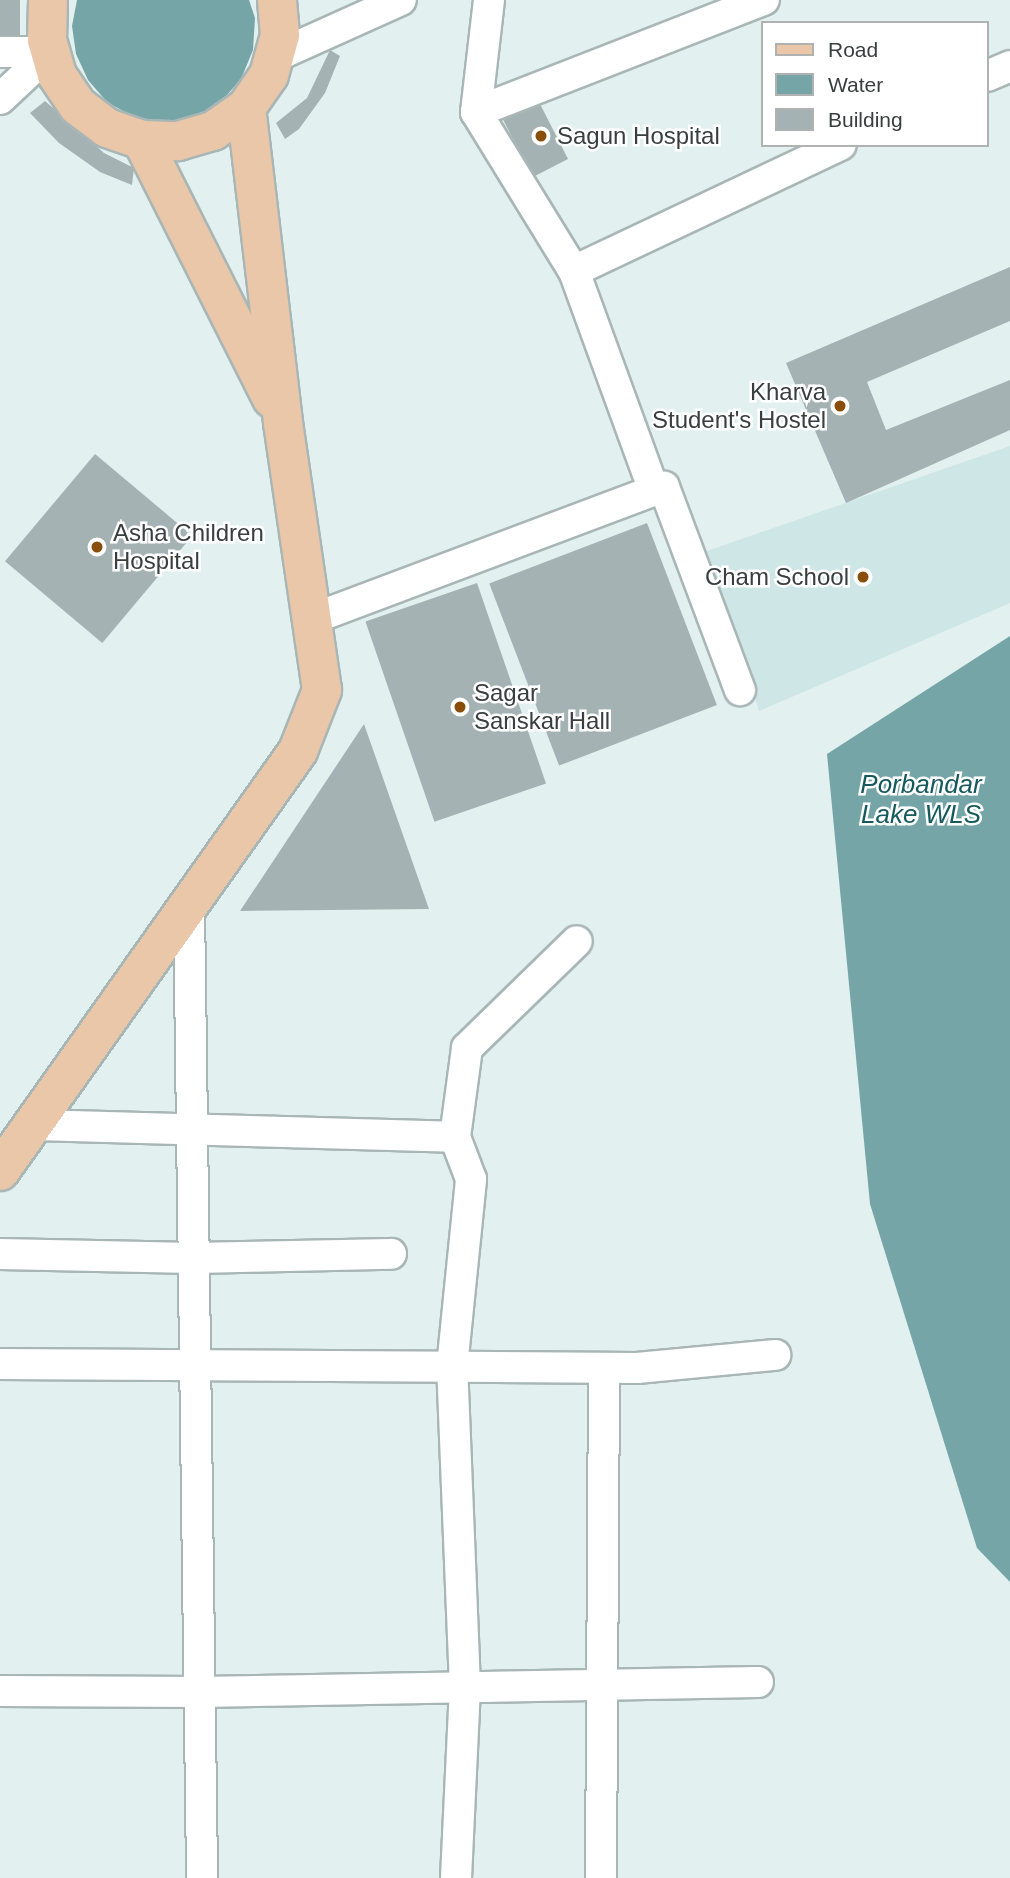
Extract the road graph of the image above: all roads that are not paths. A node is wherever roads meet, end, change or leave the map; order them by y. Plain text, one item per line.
1 (48, 0) edge
2 (277, 0) edge
3 (401, 0) edge
4 (489, 0) edge
5 (764, 0) edge
6 (0, 52) edge
7 (50, 52) junction
8 (274, 57) junction
9 (1010, 65) edge
10 (989, 75) edge
11 (0, 99) edge
12 (246, 108) junction
13 (477, 112) junction
14 (142, 141) junction
15 (837, 147) edge
16 (574, 271) junction
17 (284, 422) junction
18 (654, 491) junction
19 (312, 619) junction
20 (740, 690) dead end
21 (189, 905) junction
22 (577, 942) dead end
23 (33, 1125) junction
24 (192, 1130) junction
25 (456, 1136) junction
26 (0, 1171) edge
27 (0, 1254) edge
28 (391, 1254) dead end
29 (194, 1258) junction
30 (775, 1355) dead end
31 (0, 1364) edge
32 (195, 1366) junction
33 (452, 1367) junction
34 (604, 1368) junction
35 (758, 1682) dead end
36 (604, 1685) junction
37 (465, 1688) junction
38 (0, 1691) edge
39 (200, 1692) junction
40 (202, 1878) edge
41 (456, 1878) edge
42 (601, 1878) edge

1 - 7 main road
2 - 8 main road
3 - 8 street
4 - 13 street
5 - 13 street
6 - 7 street
7 - 11 street
7 - 14 main road
8 - 12 main road
9 - 10 street
12 - 14 main road
12 - 17 main road
13 - 16 street
14 - 17 main road
15 - 16 street
16 - 18 street
17 - 19 main road
18 - 19 street
18 - 20 street
19 - 21 main road
21 - 23 main road
21 - 24 street
22 - 25 street
23 - 24 street
23 - 26 main road
24 - 25 street
24 - 29 street
25 - 33 street
27 - 29 street
28 - 29 street
29 - 32 street
30 - 34 street
31 - 32 street
32 - 33 street
32 - 39 street
33 - 34 street
33 - 37 street
34 - 36 street
35 - 36 street
36 - 37 street
36 - 42 street
37 - 39 street
37 - 41 street
38 - 39 street
39 - 40 street

